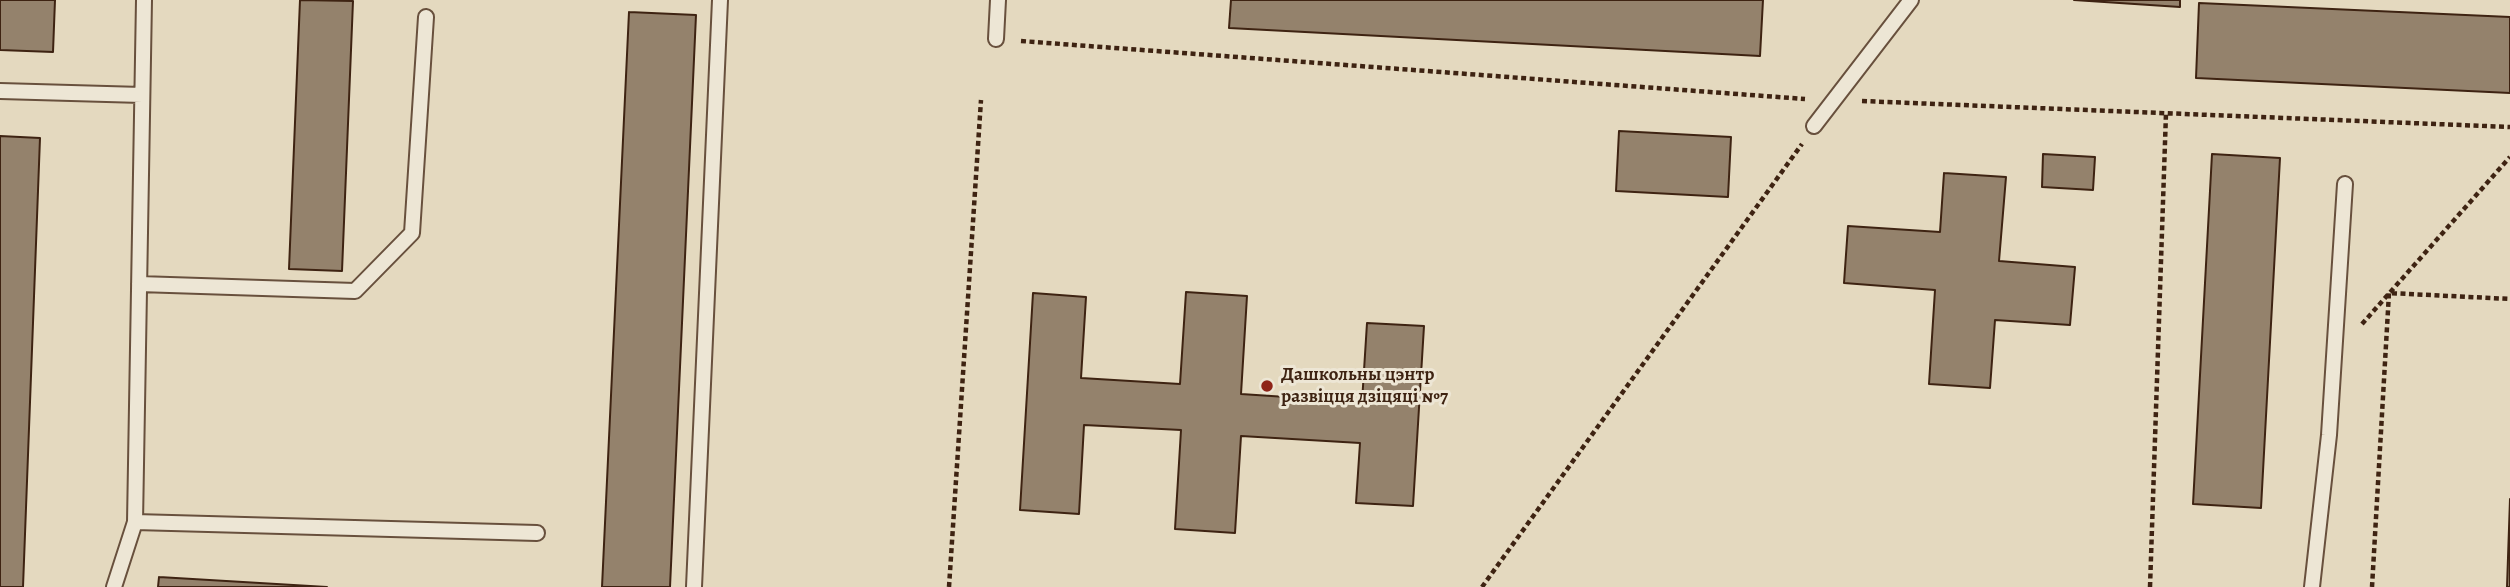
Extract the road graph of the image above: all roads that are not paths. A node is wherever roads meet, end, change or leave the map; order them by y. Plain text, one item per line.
1 (144, 0) edge
2 (720, 0) edge
3 (998, 0) edge
4 (1911, 0) edge
5 (426, 17) dead end
6 (996, 39) road end
7 (0, 91) edge
8 (142, 95) junction
9 (1814, 126) road end
10 (2345, 184) dead end
11 (139, 284) junction
12 (135, 522) junction
13 (537, 533) dead end
14 (114, 587) edge
15 (694, 587) edge
16 (2312, 587) edge

1 - 8 lane
2 - 15 lane
3 - 6 lane
4 - 9 lane
5 - 11 lane
7 - 8 lane
8 - 11 lane
10 - 16 lane
11 - 12 lane
12 - 13 lane
12 - 14 lane

